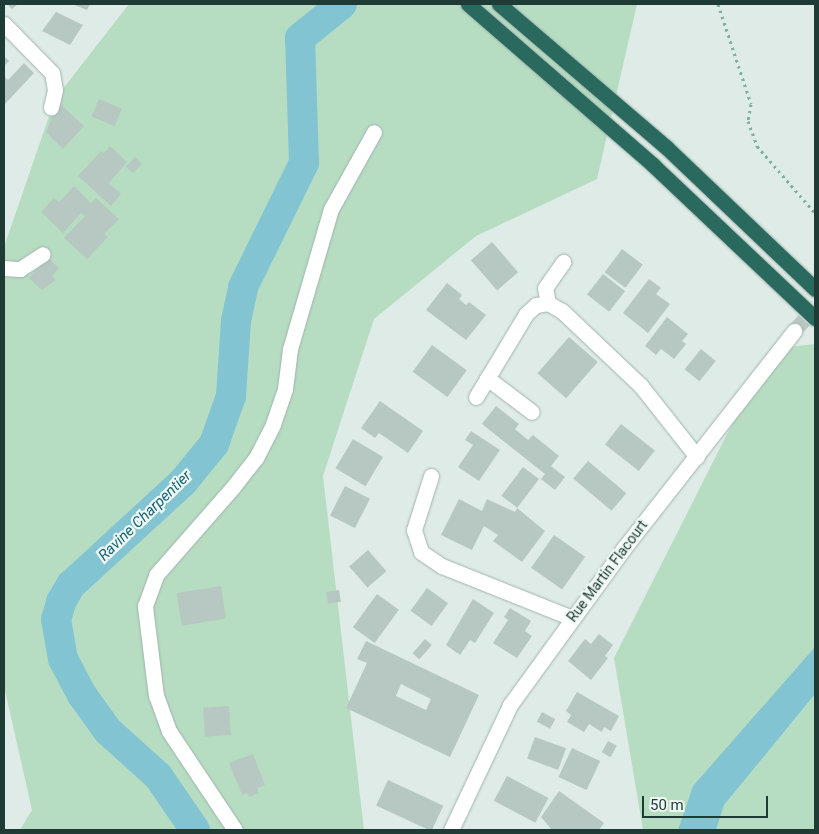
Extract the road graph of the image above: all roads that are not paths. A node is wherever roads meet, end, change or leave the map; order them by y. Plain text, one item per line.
1 (468, 4) edge
2 (499, 4) edge
3 (4, 24) edge
4 (51, 108) dead end
5 (374, 132) dead end
6 (43, 254) dead end
7 (563, 262) dead end
8 (4, 268) edge
9 (815, 288) edge
10 (548, 303) junction
11 (815, 318) edge
12 (794, 332) tunnel mouth
13 (487, 378) junction
14 (476, 396) dead end
15 (532, 412) dead end
16 (696, 457) junction
17 (430, 476) dead end
18 (572, 618) junction
19 (235, 830) edge
20 (451, 830) edge

1 - 11 highway
2 - 9 highway
3 - 4 street
5 - 19 street
6 - 8 street
7 - 10 street
10 - 13 street
10 - 16 street
12 - 16 street, Rue Martin Flacourt
13 - 14 street
13 - 15 street
16 - 18 street, Rue Martin Flacourt
17 - 18 street
18 - 20 street, Rue Martin Flacourt

